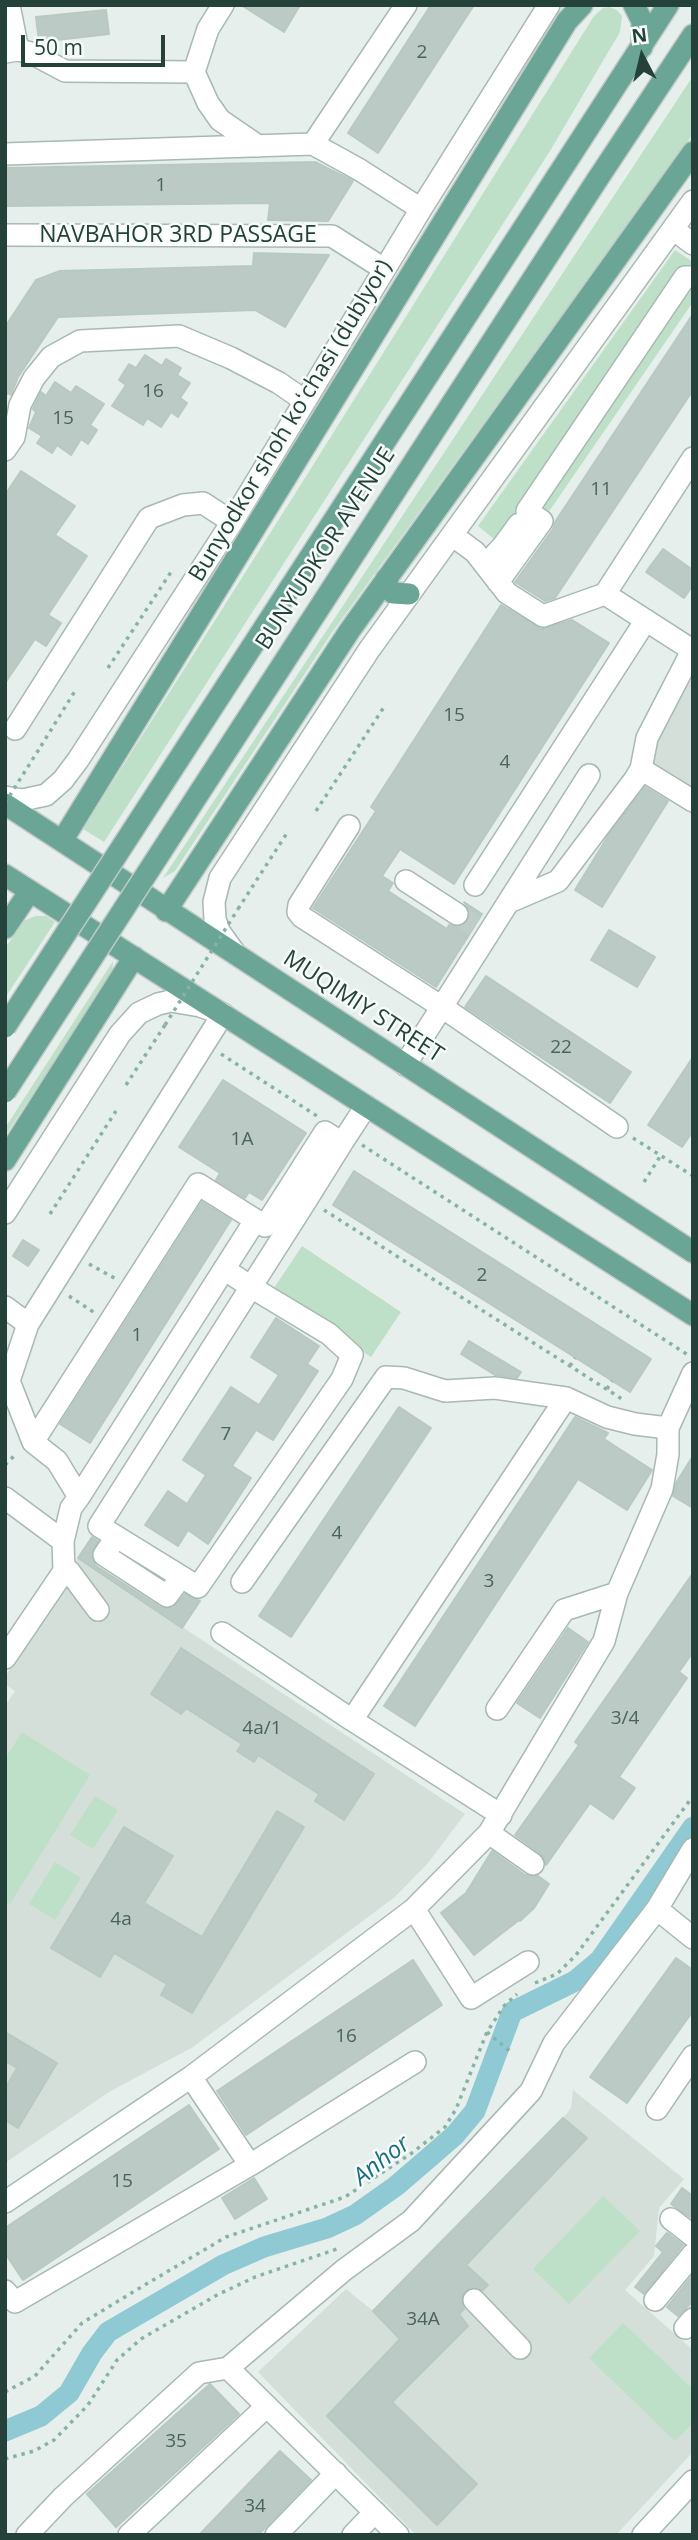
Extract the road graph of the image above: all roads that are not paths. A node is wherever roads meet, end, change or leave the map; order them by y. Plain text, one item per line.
1 (9, 5) edge
2 (200, 5) edge
3 (223, 5) edge
4 (406, 5) edge
5 (549, 5) edge
6 (582, 5) edge
7 (634, 5) edge
8 (668, 5) edge
9 (208, 29) junction
10 (693, 34) edge
11 (642, 47) junction
12 (11, 51) edge
13 (693, 58) edge
14 (672, 66) junction
15 (194, 72) junction
16 (313, 145) junction
17 (258, 146) junction
18 (693, 152) edge
19 (5, 154) edge
20 (693, 201) edge
21 (421, 209) junction
22 (673, 229) junction
23 (5, 235) edge
24 (693, 244) edge
25 (384, 269) junction
26 (693, 276) edge
27 (305, 401) junction
28 (5, 450) edge
29 (693, 458) edge
30 (232, 522) junction
31 (519, 524) dead end
32 (452, 535) junction
33 (486, 564) junction
34 (386, 579) junction
35 (498, 582) junction
36 (409, 594) junction
37 (605, 594) junction
38 (646, 620) junction
39 (693, 650) edge
40 (15, 729) dead end
41 (641, 769) junction
42 (589, 775) dead end
43 (5, 797) edge
44 (693, 801) edge
45 (5, 803) edge
46 (349, 826) dead end
47 (62, 841) junction
48 (5, 875) edge
49 (406, 881) dead end
50 (475, 885) dead end
51 (30, 891) junction
52 (509, 902) junction
53 (166, 911) junction
54 (457, 914) tunnel mouth
55 (5, 928) edge
56 (134, 957) junction
57 (240, 958) junction
58 (442, 1007) junction
59 (223, 1014) junction
60 (5, 1027) edge
61 (405, 1065) junction
62 (5, 1092) edge
63 (366, 1106) junction
64 (617, 1127) road end
65 (345, 1139) junction
66 (5, 1160) edge
67 (5, 1213) edge
68 (251, 1227) dead end
69 (693, 1252) edge
70 (224, 1269) junction
71 (251, 1287) junction
72 (5, 1307) edge
73 (693, 1315) edge
74 (28, 1324) junction
75 (693, 1373) edge
76 (566, 1398) junction
77 (668, 1428) junction
78 (33, 1442) junction
79 (5, 1497) edge
80 (79, 1497) junction
81 (63, 1541) junction
82 (64, 1571) junction
83 (242, 1582) dead end
84 (617, 1593) junction
85 (98, 1610) dead end
86 (222, 1633) dead end
87 (5, 1658) edge
88 (497, 1709) dead end
89 (352, 1720) junction
90 (495, 1824) junction
91 (693, 1849) edge
92 (534, 1864) dead end
93 (414, 1909) junction
94 (657, 1909) junction
95 (693, 1938) edge
96 (528, 1962) dead end
97 (693, 2056) edge
98 (415, 2062) dead end
99 (191, 2077) junction
100 (657, 2109) dead end
101 (250, 2165) junction
102 (5, 2202) edge
103 (671, 2219) dead end
104 (693, 2236) edge
105 (693, 2254) edge
106 (5, 2291) edge
107 (474, 2300) dead end
108 (655, 2300) dead end
109 (520, 2348) dead end
110 (228, 2368) junction
111 (267, 2406) junction
112 (336, 2473) junction
113 (693, 2481) edge
114 (374, 2512) junction
115 (648, 2533) edge
116 (27, 2535) edge
117 (128, 2535) edge
118 (276, 2535) edge
119 (353, 2535) edge
120 (398, 2535) edge

1 - 12 street
2 - 9 street
3 - 9 street
4 - 16 street
5 - 21 street, Bunyodkor shoh koʻchasi (dublyor)
6 - 47 main road
7 - 11 main road
8 - 11 main road, BUNYUDKOR AVENUE
9 - 15 street
10 - 14 main road, BUNYUDKOR AVENUE
11 - 60 main road, BUNYUDKOR AVENUE, bridge
12 - 15 street
13 - 14 main road
14 - 62 main road, BUNYUDKOR AVENUE, bridge
15 - 17 street
16 - 17 street
16 - 21 street
17 - 19 street
18 - 34 main road
20 - 22 street
21 - 25 street, Bunyodkor shoh koʻchasi (dublyor)
22 - 24 street
22 - 32 street
23 - 25 street, NAVBAHOR 3RD PASSAGE
25 - 27 street, Bunyodkor shoh koʻchasi (dublyor)
26 - 35 street
27 - 28 street
27 - 30 street, Bunyodkor shoh koʻchasi (dublyor)
29 - 37 street
30 - 40 street
30 - 43 street, Bunyodkor shoh koʻchasi (dublyor)
31 - 33 street
32 - 33 street
32 - 36 street
33 - 35 street
34 - 36 main road
34 - 53 main road
35 - 37 street
36 - 57 street
37 - 38 street
38 - 39 street
38 - 50 street
39 - 41 street
41 - 44 street
41 - 52 street
42 - 52 street
45 - 47 main road, MUQIMIY STREET
46 - 58 street
47 - 53 main road, MUQIMIY STREET
48 - 51 main road
49 - 54 street
51 - 55 main road
51 - 56 main road
52 - 58 street
53 - 57 main road, MUQIMIY STREET
56 - 59 main road
56 - 66 main road
57 - 61 main road, MUQIMIY STREET
58 - 61 street
58 - 64 street
59 - 63 main road
59 - 67 street
59 - 74 street
61 - 69 main road, MUQIMIY STREET
63 - 65 street
63 - 73 main road
65 - 71 street
65 - 78 street
68 - 70 street
70 - 71 street
70 - 80 street
71 - 71 street
72 - 74 street
74 - 78 street
75 - 77 street
76 - 77 street
76 - 83 street
76 - 89 street
77 - 84 street
78 - 80 street
79 - 81 street
80 - 81 street
81 - 82 street
82 - 85 street
82 - 87 street
84 - 88 street
84 - 90 street
86 - 89 street
89 - 90 street
90 - 92 street
90 - 93 street
91 - 94 street
93 - 96 street
93 - 99 street
94 - 95 street
94 - 110 street
97 - 100 street
98 - 101 street
99 - 101 street
99 - 102 street
101 - 106 street
103 - 104 street
105 - 108 street
107 - 109 street
110 - 111 street
110 - 116 street
111 - 112 street
111 - 117 street
112 - 114 street
112 - 118 street
113 - 115 street
114 - 119 street
114 - 120 street

